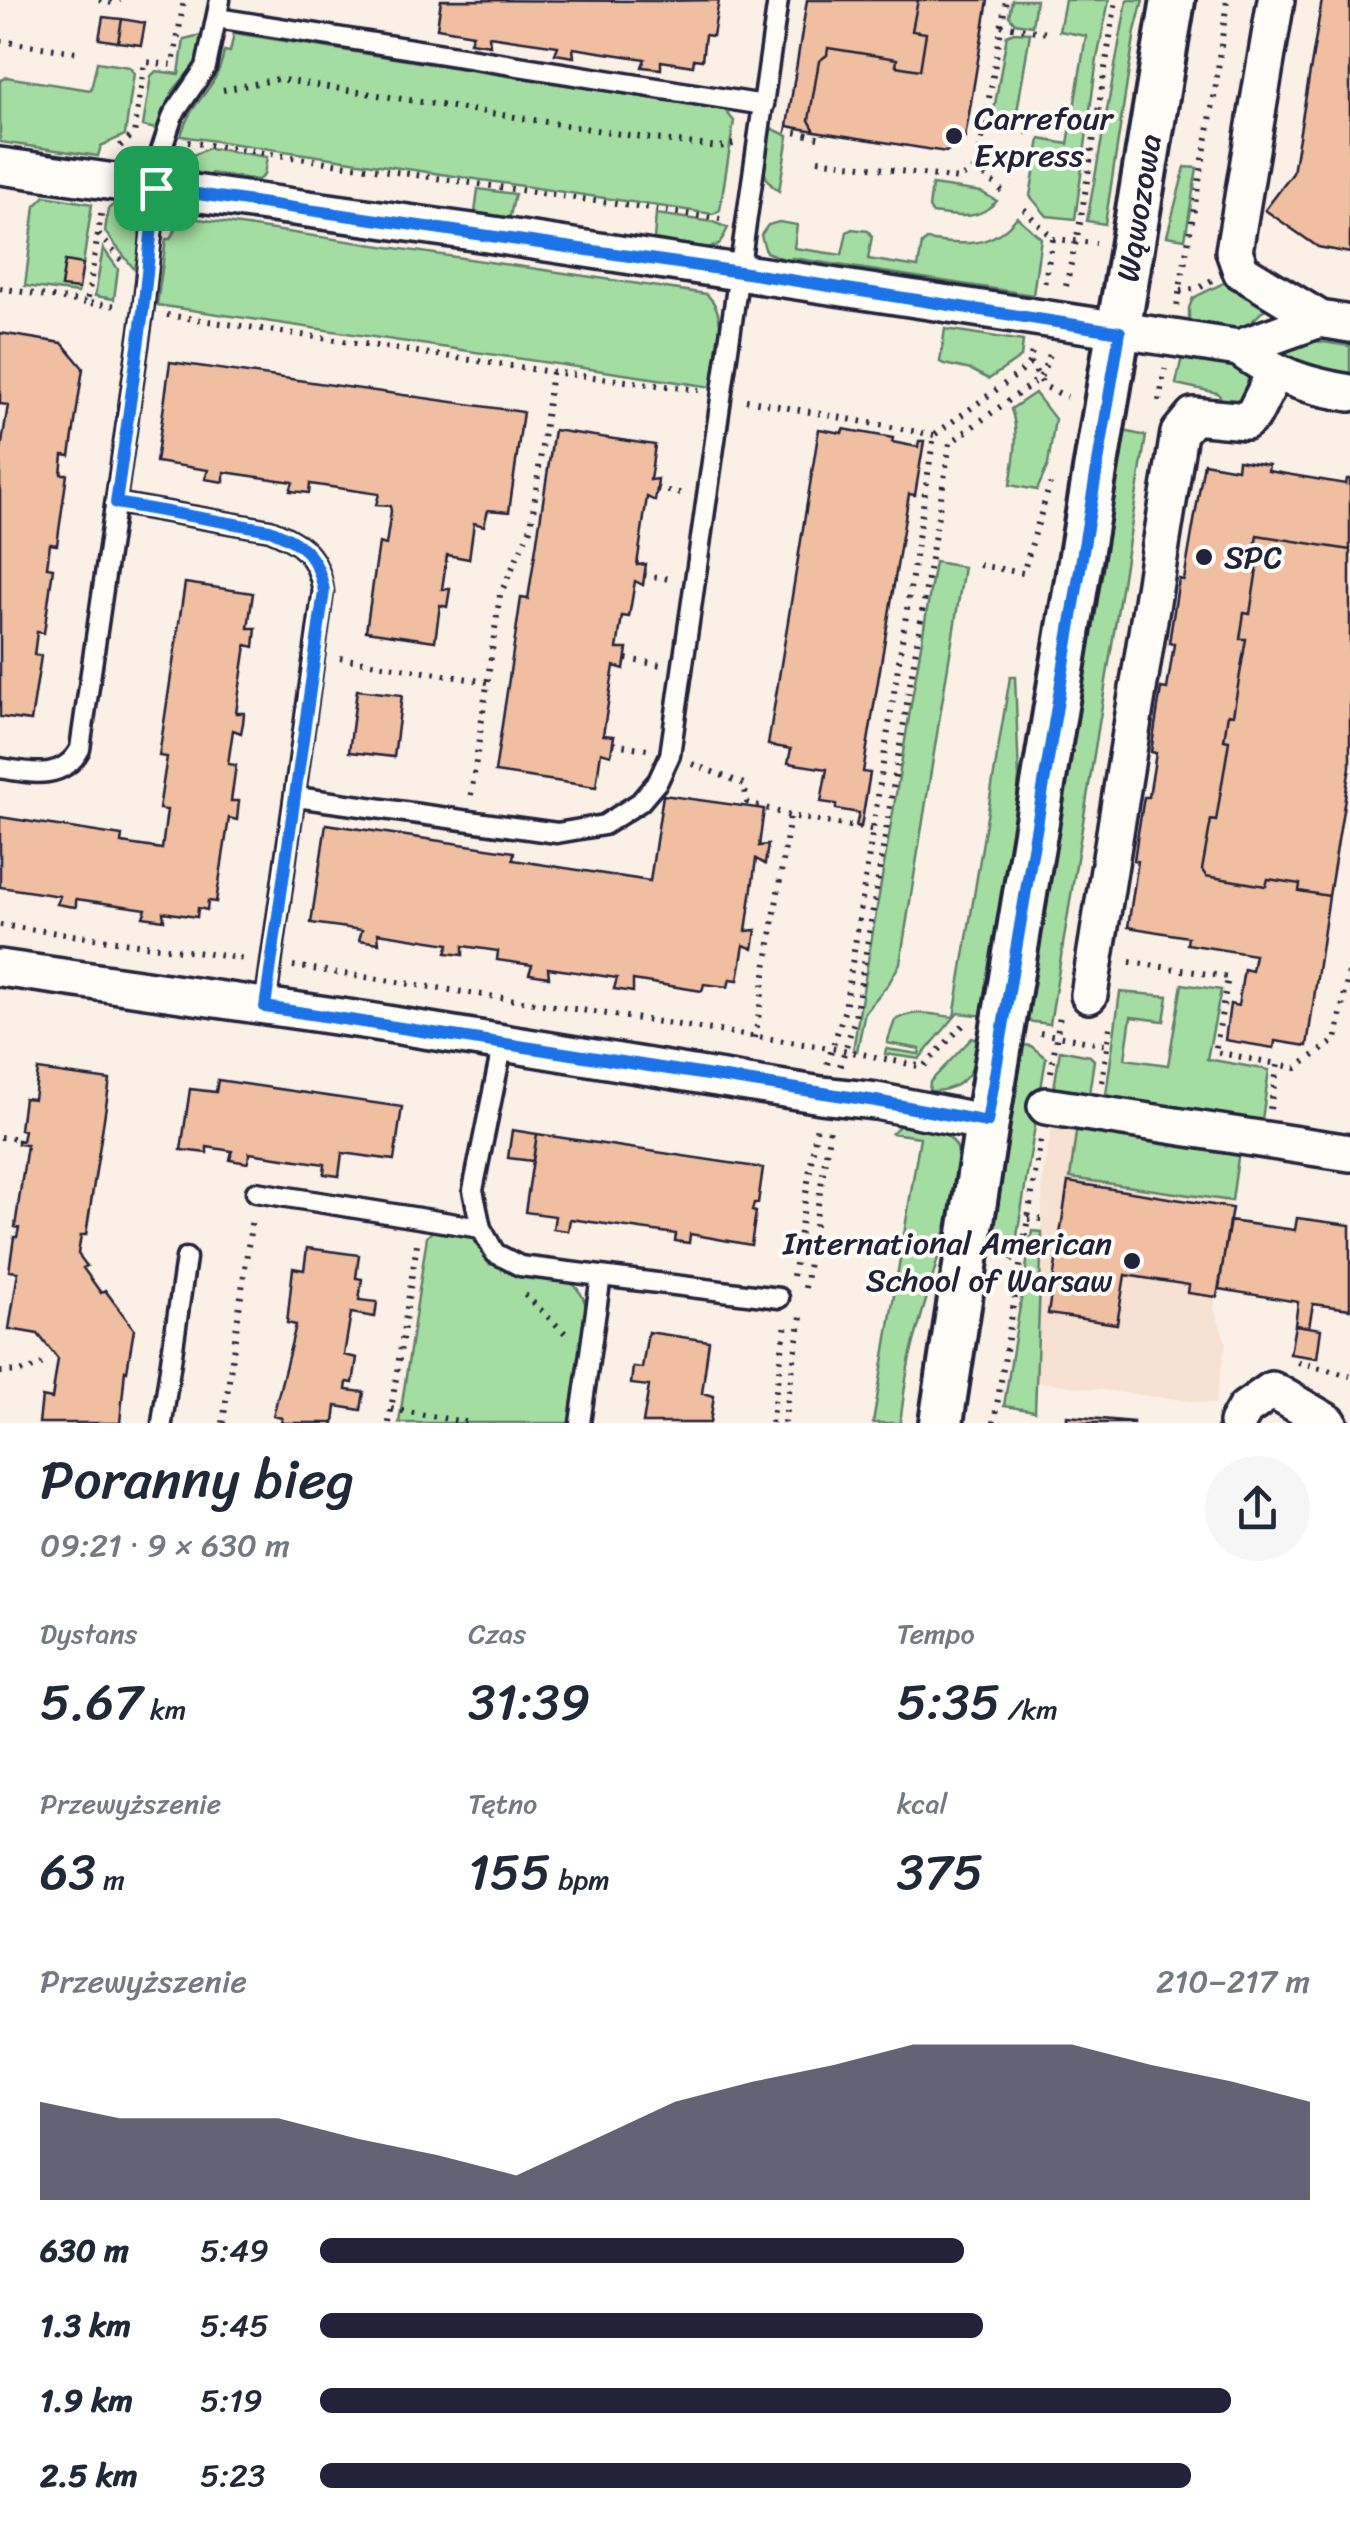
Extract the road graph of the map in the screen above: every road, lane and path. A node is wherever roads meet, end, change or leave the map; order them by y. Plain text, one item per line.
1 (99, 0) edge
2 (120, 0) edge
3 (184, 0) edge
4 (778, 0) edge
5 (1006, 0) edge
6 (1116, 0) edge
7 (1172, 0) edge
8 (1227, 0) edge
9 (1276, 0) edge
10 (219, 9) edge
11 (1001, 25) junction
12 (1047, 33) dead end
13 (0, 41) edge
14 (82, 53) dead end
15 (200, 80) junction
16 (740, 102) junction
17 (763, 111) junction
18 (984, 125) junction
19 (1030, 132) dead end
20 (822, 138) dead end
21 (182, 142) dead end
22 (734, 144) junction
23 (110, 153) dead end
24 (818, 160) dead end
25 (731, 163) dead end
26 (0, 166) edge
27 (977, 168) junction
28 (156, 188) junction
29 (1002, 190) dead end
30 (103, 200) dead end
31 (726, 201) dead end
32 (1024, 209) dead end
33 (98, 234) junction
34 (1053, 238) junction
35 (1076, 241) junction
36 (1102, 244) dead end
37 (740, 272) junction
38 (121, 276) dead end
39 (0, 288) edge
40 (119, 291) dead end
41 (86, 303) junction
42 (117, 306) junction
43 (143, 311) junction
44 (1175, 318) dead end
45 (1045, 320) junction
46 (1335, 322) edge
47 (114, 325) dead end
48 (1120, 332) junction
49 (1238, 348) junction
50 (1030, 362) junction
51 (552, 372) junction
52 (1274, 374) junction
53 (1040, 378) junction
54 (1350, 393) edge
55 (723, 394) junction
56 (1063, 396) junction
57 (1076, 400) dead end
58 (1062, 415) dead end
59 (934, 435) junction
60 (1052, 478) dead end
61 (657, 489) dead end
62 (690, 495) dead end
63 (116, 503) junction
64 (979, 565) dead end
65 (644, 574) dead end
66 (676, 580) dead end
67 (664, 648) dead end
68 (315, 654) junction
69 (626, 660) dead end
70 (662, 665) junction
71 (487, 682) junction
72 (659, 682) dead end
73 (651, 732) dead end
74 (613, 744) dead end
75 (648, 749) junction
76 (670, 755) junction
77 (646, 759) dead end
78 (0, 768) edge
79 (296, 797) junction
80 (471, 797) dead end
81 (790, 816) junction
82 (872, 830) junction
83 (0, 925) edge
84 (1095, 958) junction
85 (272, 962) junction
86 (1350, 966) edge
87 (0, 968) edge
88 (1101, 1003) joint
89 (265, 1007) junction
90 (980, 1024) dead end
91 (1057, 1036) dead end
92 (755, 1038) junction
93 (504, 1043) junction
94 (1107, 1045) junction
95 (830, 1049) junction
96 (843, 1050) junction
97 (1278, 1064) junction
98 (1275, 1082) dead end
99 (828, 1096) junction
100 (1046, 1106) joint
101 (1097, 1113) junction
102 (987, 1122) junction
103 (0, 1137) edge
104 (13, 1138) dead end
105 (1350, 1152) edge
106 (256, 1192) joint
107 (421, 1218) junction
108 (1028, 1219) junction
109 (1042, 1219) dead end
110 (480, 1228) junction
111 (495, 1253) junction
112 (186, 1258) dead end
113 (601, 1276) junction
114 (792, 1282) dead end
115 (805, 1288) dead end
116 (779, 1298) dead end
117 (802, 1308) dead end
118 (787, 1318) dead end
119 (589, 1357) junction
120 (42, 1364) dead end
121 (0, 1372) edge
122 (391, 1410) junction
123 (162, 1423) edge
124 (223, 1423) edge
125 (389, 1423) edge
126 (470, 1423) edge
127 (580, 1423) edge
128 (770, 1423) edge
129 (784, 1423) edge
130 (941, 1423) edge
131 (994, 1423) edge
132 (1237, 1423) edge
133 (1329, 1423) edge

1 - 2 path
3 - 23 path
4 - 17 lane
5 - 11 path
6 - 35 path
7 - 48 street, Wąwozowa
8 - 44 path
9 - 46 street
10 - 15 lane
10 - 16 lane
11 - 12 path
11 - 18 path
13 - 14 path
15 - 22 path
15 - 28 lane
16 - 17 lane
16 - 22 path
17 - 20 path
17 - 37 lane
18 - 19 path
18 - 27 path
21 - 31 path
22 - 25 path
24 - 27 path
26 - 28 street
27 - 29 path
28 - 37 street
28 - 43 lane
30 - 33 path
32 - 34 path
33 - 38 path
33 - 41 path
34 - 35 path
34 - 45 path
35 - 36 path
35 - 45 path
37 - 45 street
37 - 55 lane
39 - 41 path
40 - 42 path
41 - 42 path
42 - 43 path
42 - 47 path
43 - 51 path
43 - 63 lane
45 - 48 street
45 - 50 path
45 - 53 path
46 - 49 street
48 - 49 street
48 - 102 street, Wąwozowa
49 - 52 street
50 - 53 path
50 - 59 path
51 - 55 path
51 - 71 path
52 - 54 street
52 - 84 street
53 - 56 path
53 - 96 path
55 - 59 path
55 - 76 lane
56 - 57 path
56 - 58 path
59 - 82 path
60 - 64 path
61 - 62 path
63 - 68 lane
63 - 78 lane
65 - 66 path
67 - 70 path
68 - 71 path
68 - 79 lane
69 - 70 path
70 - 72 path
71 - 80 path
73 - 75 path
74 - 75 path
75 - 77 path
76 - 79 lane
76 - 81 path
79 - 85 lane
81 - 82 path
81 - 92 path
82 - 95 path
83 - 85 path
84 - 88 street
84 - 97 path
85 - 89 lane
85 - 92 path
86 - 97 path
87 - 89 street
88 - 94 path
89 - 93 street
90 - 96 path
91 - 94 path
92 - 95 path
93 - 99 street
93 - 110 lane
94 - 101 path
95 - 96 path
95 - 99 path
96 - 99 path
97 - 98 path
99 - 102 street
99 - 114 path
99 - 115 path
100 - 101 street
100 - 108 path
101 - 105 street
102 - 130 street, Wąwozowa
103 - 104 path
106 - 107 lane
106 - 124 path
107 - 110 lane
107 - 122 path
108 - 109 path
108 - 131 path
110 - 111 lane
111 - 113 lane
111 - 119 path
112 - 123 lane
113 - 116 lane
113 - 119 lane
117 - 129 path
118 - 128 path
119 - 127 lane
120 - 121 path
122 - 125 path
122 - 126 path
132 - 133 street

